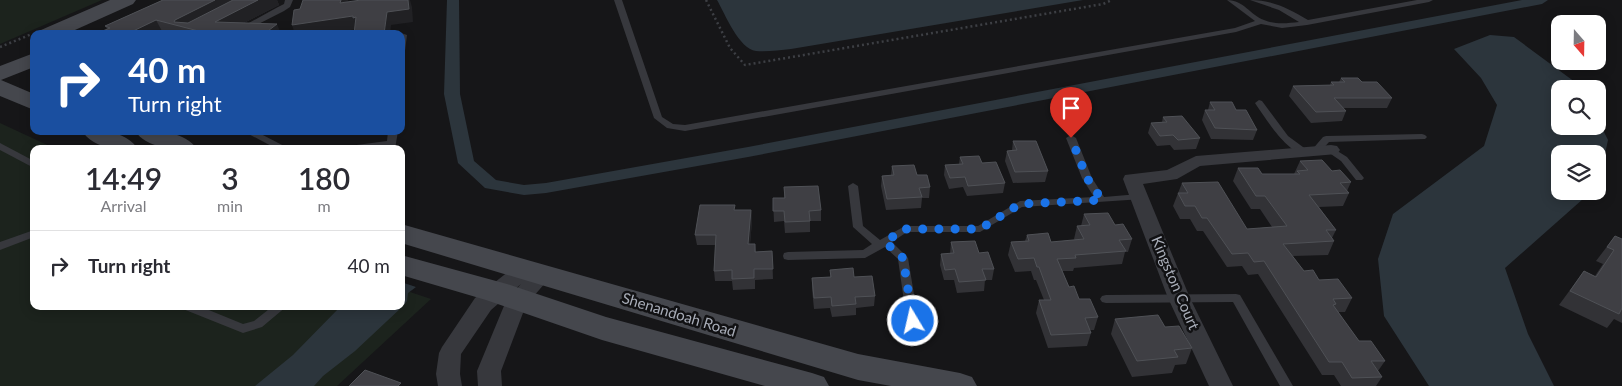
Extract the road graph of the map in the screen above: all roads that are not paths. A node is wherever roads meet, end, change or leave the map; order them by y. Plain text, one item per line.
1 (289, 0) edge
2 (618, 0) edge
3 (1231, 0) edge
4 (1254, 0) edge
5 (1429, 0) edge
6 (132, 6) edge
7 (1260, 22) junction
8 (1307, 23) junction
9 (60, 30) edge
10 (97, 30) edge
11 (242, 30) edge
12 (30, 44) edge
13 (30, 61) edge
14 (0, 73) edge
15 (30, 78) edge
16 (30, 99) edge
17 (1259, 103) dead end
18 (101, 135) edge
19 (155, 135) edge
20 (255, 135) edge
21 (1422, 137) dead end
22 (1071, 138) dead end
23 (119, 145) edge
24 (177, 145) edge
25 (277, 145) edge
26 (0, 146) edge
27 (1317, 151) junction
28 (30, 162) edge
29 (1359, 178) dead end
30 (853, 186) dead end
31 (1136, 188) junction
32 (1102, 200) junction
33 (405, 234) edge
34 (30, 235) edge
35 (882, 243) junction
36 (0, 246) edge
37 (788, 256) dead end
38 (405, 266) edge
39 (534, 272) junction
40 (507, 296) junction
41 (1180, 298) junction
42 (1106, 299) dead end
43 (197, 310) edge
44 (276, 310) edge
45 (915, 337) dead end
46 (450, 386) edge
47 (490, 386) edge
48 (812, 386) edge
49 (960, 386) edge
50 (1221, 386) edge
51 (1286, 386) edge

1 - 11 lane
2 - 7 lane
3 - 7 lane
4 - 8 lane
5 - 8 lane
6 - 9 street
6 - 10 street
7 - 8 lane
12 - 14 street
13 - 14 street
14 - 15 street
14 - 16 street
17 - 27 lane
18 - 23 street
19 - 24 street
20 - 25 lane
21 - 27 lane
22 - 32 lane
26 - 28 lane
27 - 29 lane
27 - 31 street
30 - 35 lane
31 - 32 lane
31 - 41 street, Kingston Court
32 - 35 lane
33 - 39 street, Shenandoah Road
34 - 36 lane
35 - 37 lane
35 - 45 lane
38 - 40 street
39 - 40 street
39 - 49 street, Shenandoah Road
40 - 46 street
40 - 47 street
40 - 48 street
41 - 42 lane
41 - 50 street, Kingston Court
41 - 51 lane
43 - 44 lane

